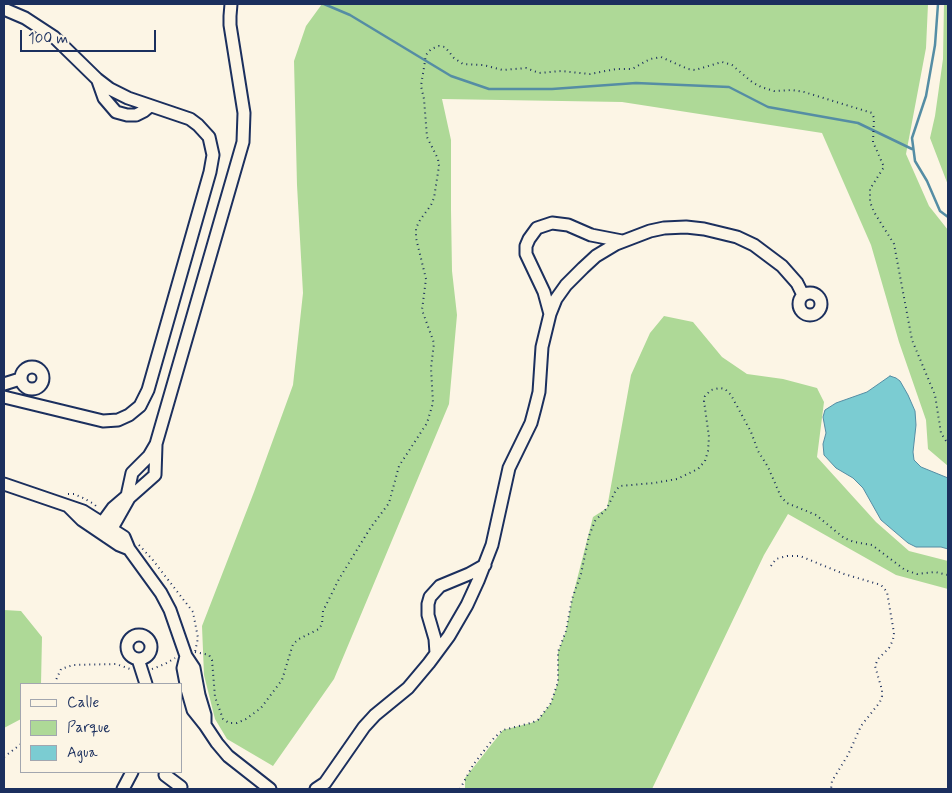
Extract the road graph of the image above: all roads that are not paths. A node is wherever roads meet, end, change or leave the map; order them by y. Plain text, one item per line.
1 (232, 4) edge
2 (4, 9) edge
3 (97, 79) junction
4 (150, 106) junction
5 (622, 241) junction
6 (803, 295) dead end
7 (550, 314) junction
8 (20, 379) dead end
9 (4, 384) edge
10 (4, 397) edge
11 (156, 444) junction
12 (4, 484) edge
13 (105, 530) junction
14 (485, 566) junction
15 (436, 653) junction
16 (140, 664) road end
17 (146, 683) edge
18 (189, 694) edge
19 (131, 773) edge
20 (165, 775) dead end
21 (321, 787) edge
22 (123, 789) edge
23 (180, 789) edge
24 (270, 789) edge

1 - 11 street
2 - 3 street
3 - 4 street
3 - 4 street
4 - 10 street
5 - 6 street
5 - 7 street
5 - 7 street
7 - 14 street
8 - 9 street
11 - 13 street
11 - 13 street
12 - 13 street
13 - 18 street
14 - 15 street
14 - 15 street
15 - 21 street
16 - 17 street
18 - 24 street
19 - 22 street
20 - 23 street

